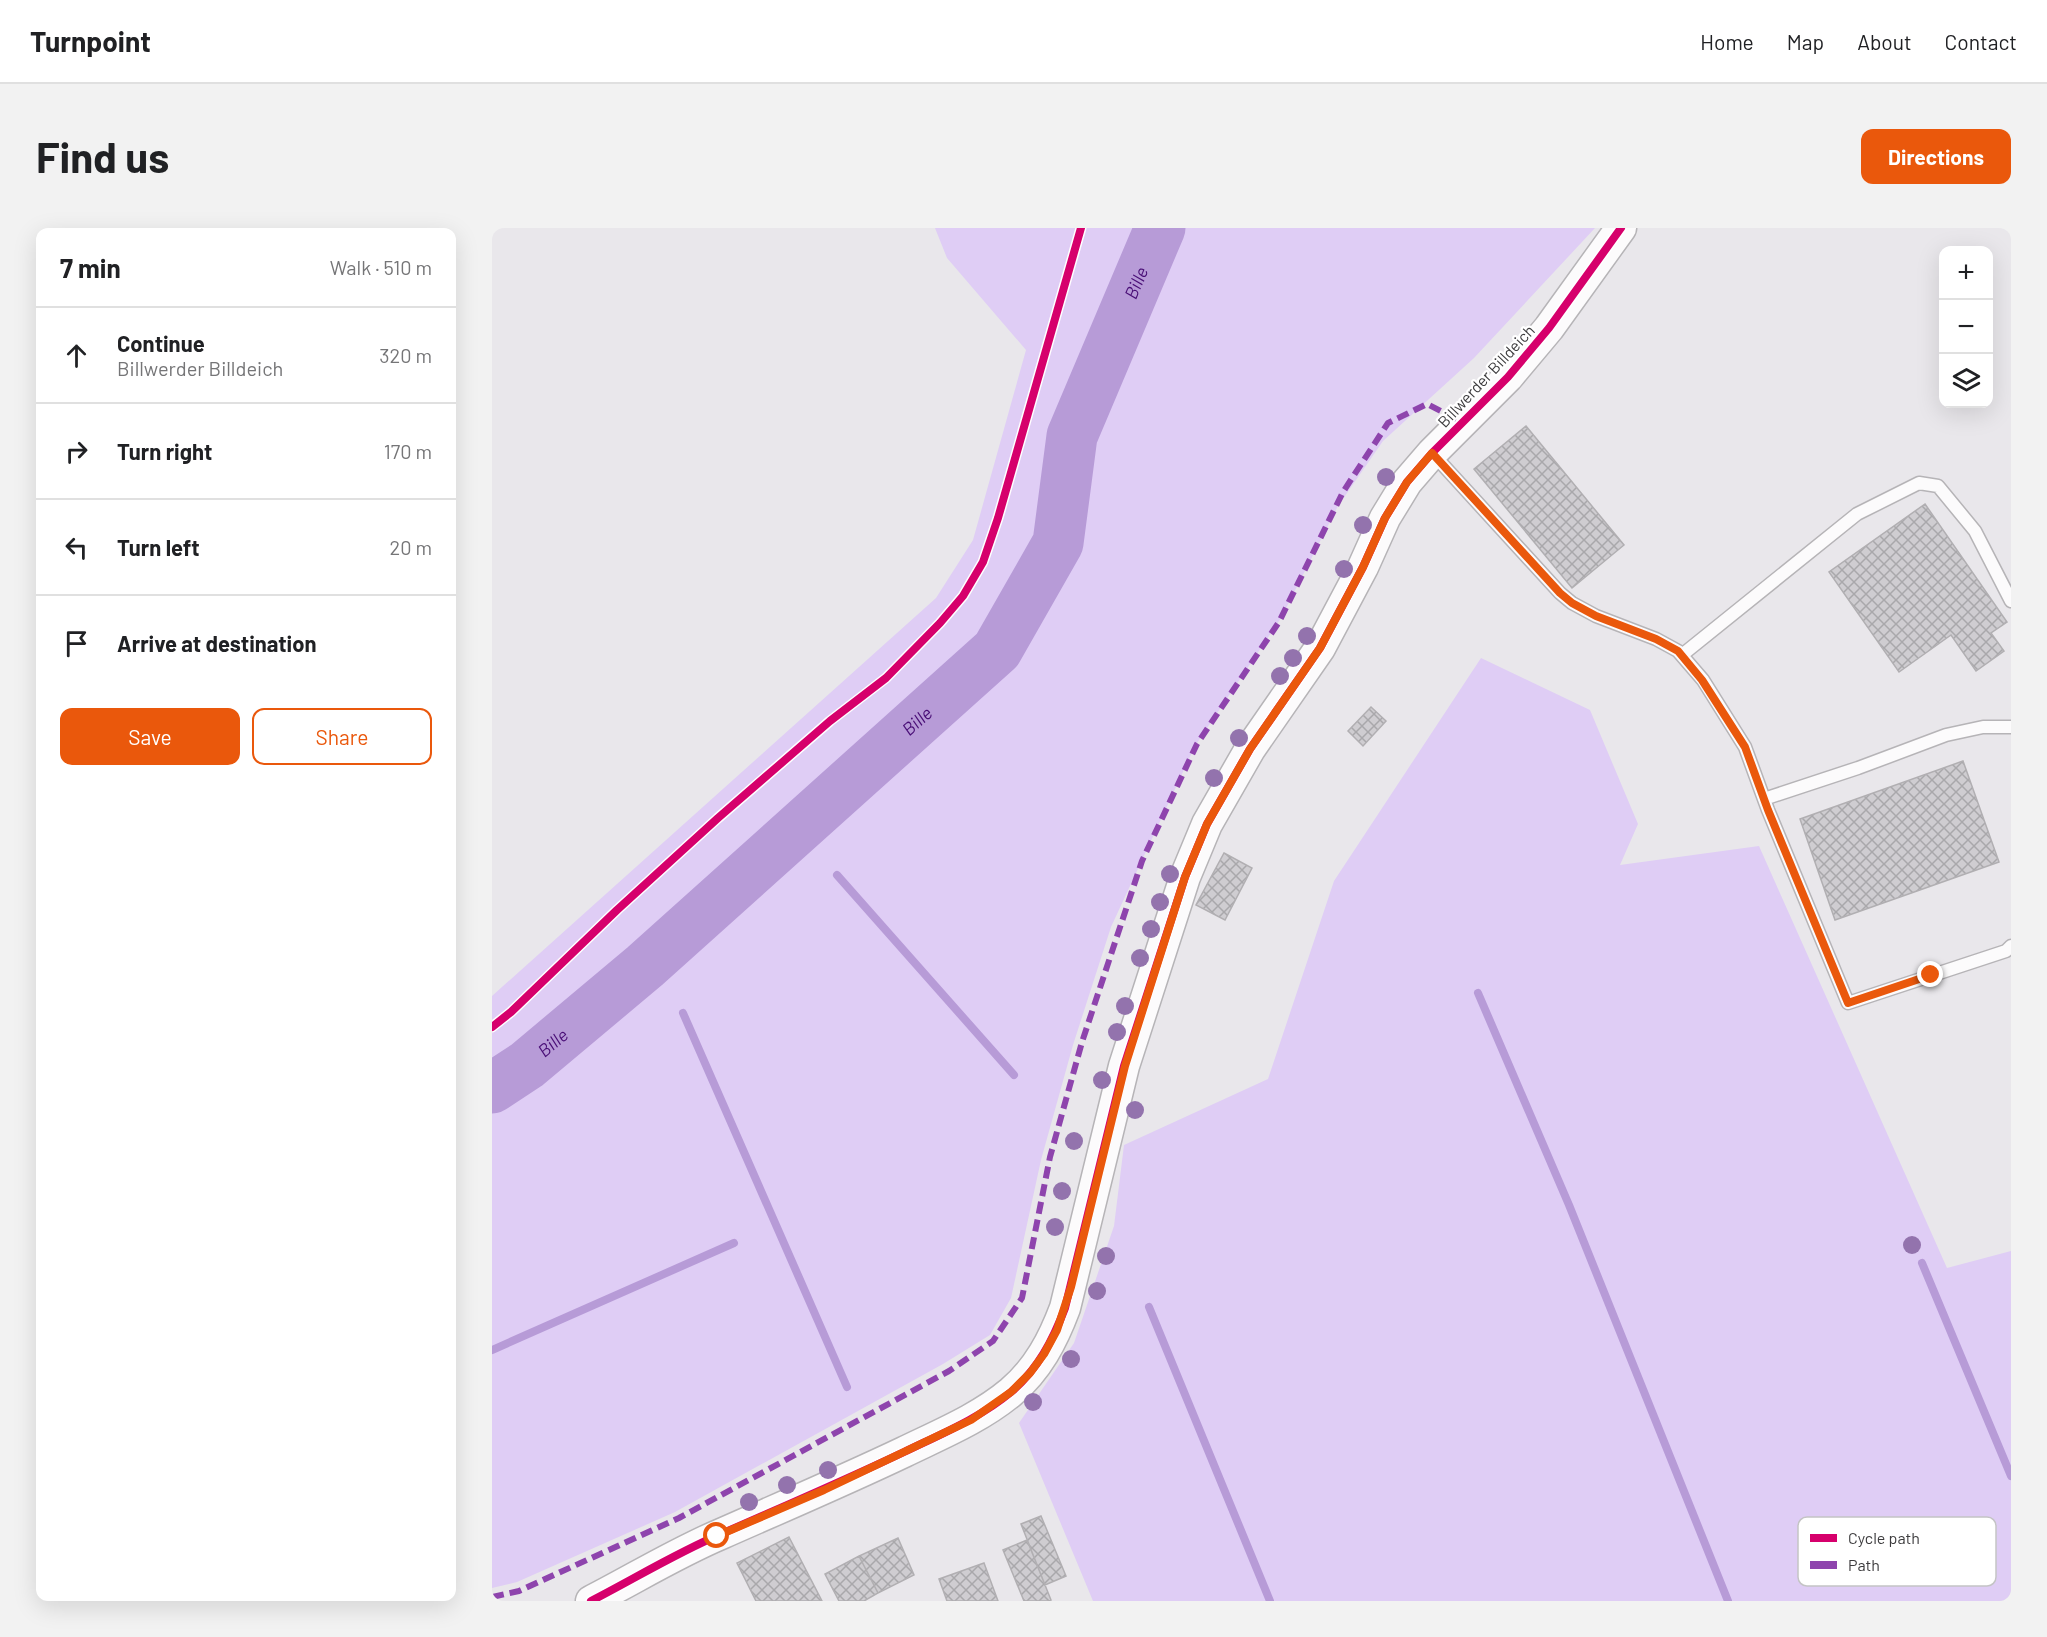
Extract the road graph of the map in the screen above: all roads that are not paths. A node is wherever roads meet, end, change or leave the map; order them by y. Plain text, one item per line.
1 (1621, 228) edge
2 (1432, 453) junction
3 (2011, 601) edge
4 (1682, 655) junction
5 (2011, 727) edge
6 (1764, 799) junction
7 (2011, 946) edge
8 (591, 1601) edge

1 - 2 street, Billwerder Billdeich
2 - 4 lane
2 - 8 street, Billwerder Billdeich
3 - 4 lane
4 - 6 lane
5 - 6 lane
6 - 7 lane

